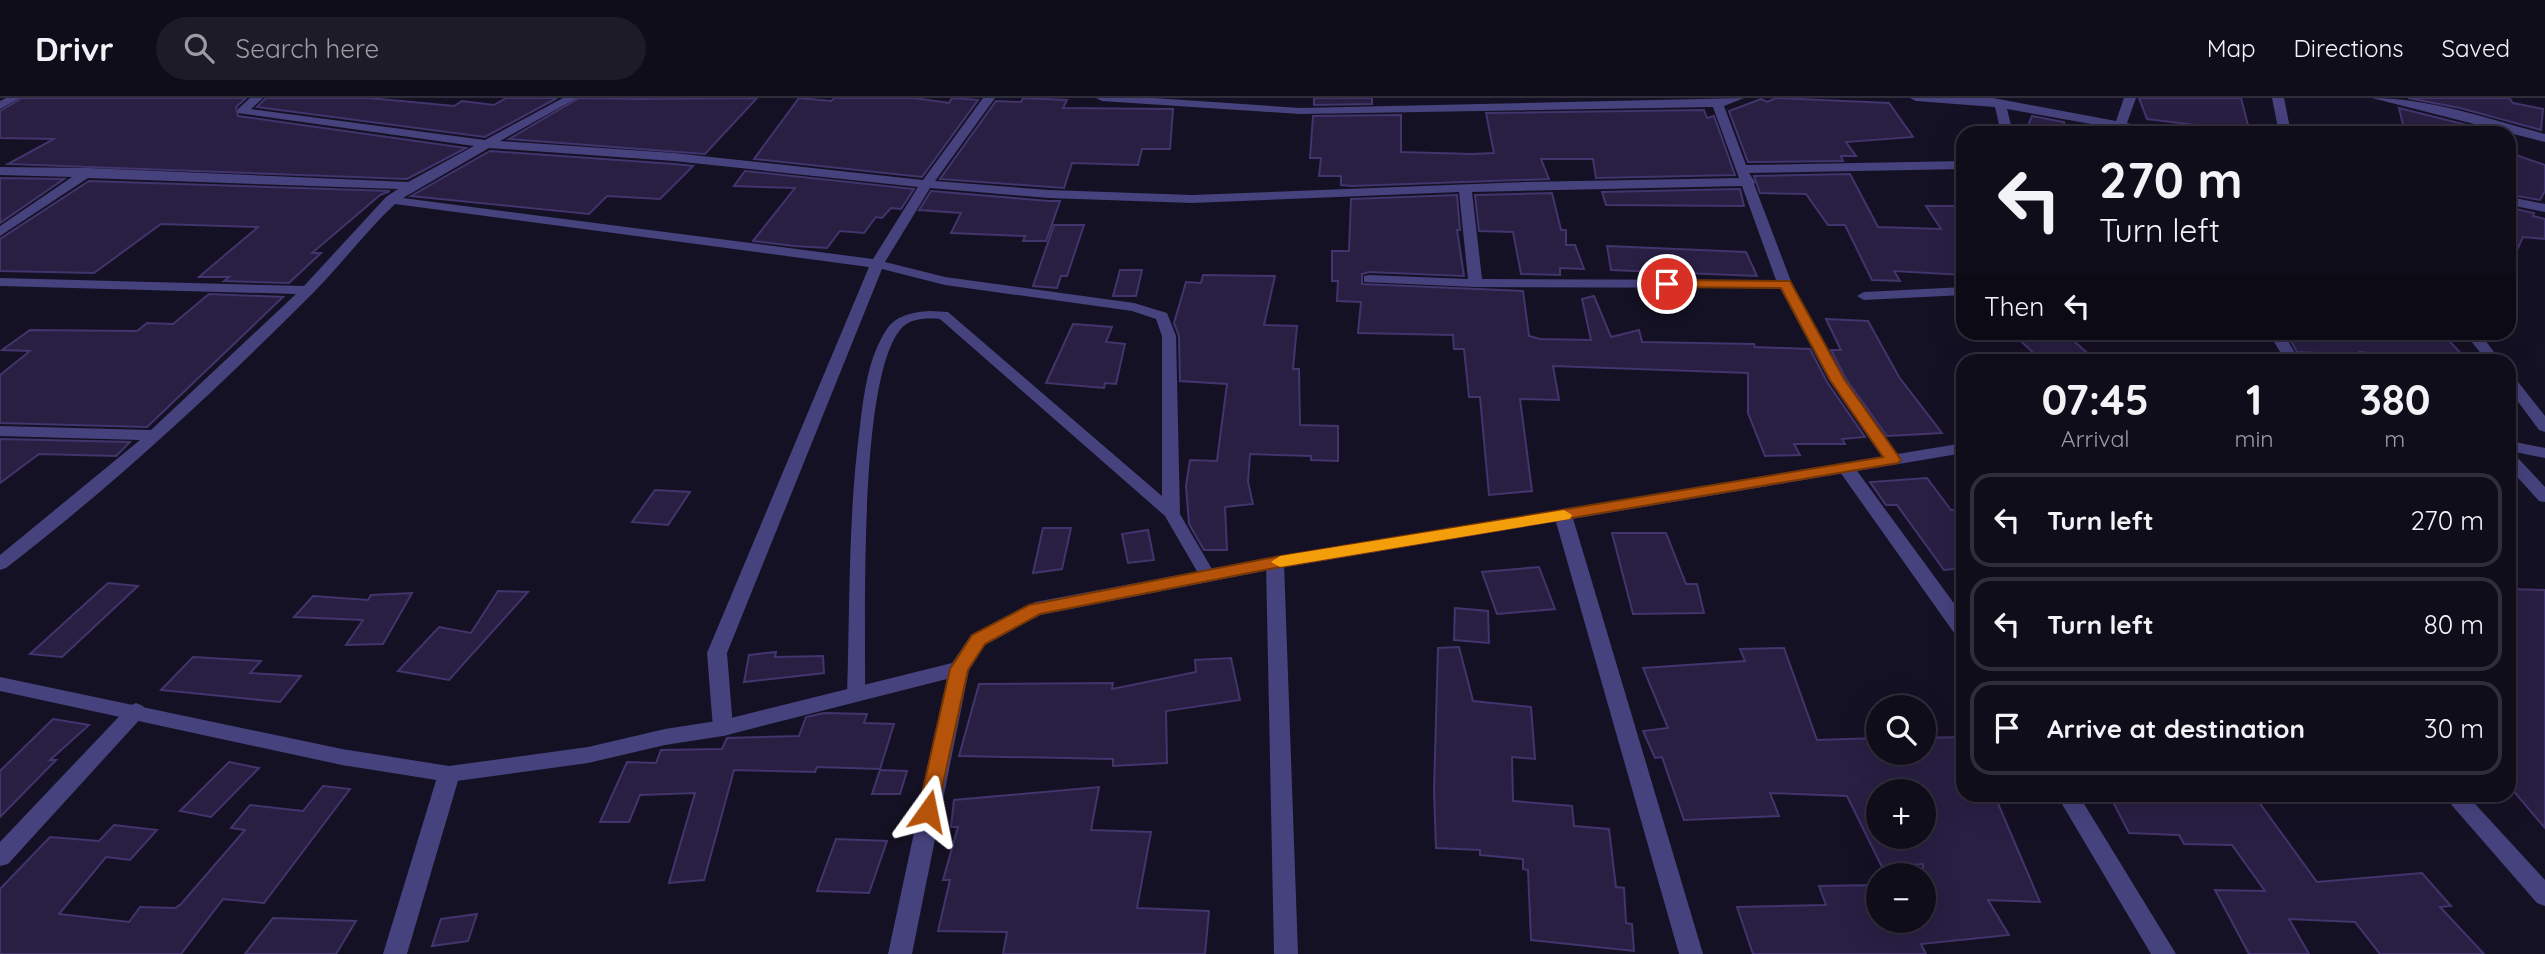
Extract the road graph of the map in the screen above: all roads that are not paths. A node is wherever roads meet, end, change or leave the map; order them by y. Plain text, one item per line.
1 (14, 98) edge
2 (257, 98) edge
3 (571, 98) edge
4 (989, 98) edge
5 (1102, 98) edge
6 (1738, 98) edge
7 (1916, 98) edge
8 (1981, 98) edge
9 (2130, 98) edge
10 (2278, 98) edge
11 (2378, 98) edge
12 (1717, 101) edge
13 (1197, 102) edge
14 (2000, 104) junction
15 (0, 106) edge
16 (2121, 125) junction
17 (2005, 126) edge
18 (2126, 126) edge
19 (2284, 126) edge
20 (2502, 126) edge
21 (2516, 130) edge
22 (2545, 138) edge
23 (485, 144) junction
24 (1956, 165) edge
25 (0, 171) edge
26 (88, 172) junction
27 (1747, 176) junction
28 (926, 184) junction
29 (410, 186) junction
30 (1465, 188) junction
31 (391, 200) junction
32 (2516, 202) edge
33 (2545, 208) edge
34 (0, 232) edge
35 (877, 264) junction
36 (1370, 279) dead end
37 (0, 282) edge
38 (1475, 283) junction
39 (1785, 284) junction
40 (308, 290) junction
41 (1956, 291) edge
42 (1864, 296) dead end
43 (2477, 340) edge
44 (2488, 354) edge
45 (2516, 389) edge
46 (2545, 427) edge
47 (0, 431) edge
48 (156, 435) junction
49 (2516, 447) edge
50 (1956, 449) edge
51 (2545, 453) edge
52 (1893, 460) junction
53 (2516, 466) edge
54 (1846, 468) junction
55 (2545, 497) edge
56 (1171, 513) junction
57 (1563, 515) junction
58 (1275, 563) junction
59 (0, 564) edge
60 (1208, 576) junction
61 (1956, 621) edge
62 (959, 669) junction
63 (0, 684) edge
64 (856, 695) junction
65 (136, 711) junction
66 (723, 728) junction
67 (449, 774) junction
68 (2071, 802) edge
69 (2459, 802) edge
70 (0, 857) edge
71 (2545, 896) edge
72 (395, 954) edge
73 (900, 954) edge
74 (1286, 954) edge
75 (1690, 954) edge
76 (2164, 954) edge

1 - 15 street
2 - 23 street
3 - 23 street
4 - 28 street
5 - 13 street
6 - 12 street
7 - 14 street
8 - 14 street
9 - 16 street
10 - 19 street
11 - 20 street
12 - 13 street
12 - 27 street
14 - 16 street
14 - 17 street
16 - 18 street
21 - 22 street
23 - 28 street
23 - 29 street
24 - 27 street
25 - 26 street
26 - 29 street
26 - 34 street
27 - 30 street
27 - 39 street
28 - 30 street
28 - 35 street
29 - 31 street
30 - 38 street
31 - 35 street
31 - 40 street
32 - 33 street
35 - 56 street
35 - 66 street
36 - 38 street
37 - 40 street
38 - 39 street
39 - 52 street
40 - 48 street
41 - 42 street
43 - 44 street
45 - 46 street
47 - 48 street
48 - 59 street
49 - 51 street
50 - 52 street
52 - 54 street
53 - 55 street
54 - 57 street
54 - 61 street
56 - 60 lane
56 - 64 lane
57 - 58 street
57 - 75 street
58 - 60 street
58 - 74 street
60 - 62 street
62 - 64 street
62 - 73 street
63 - 65 street
64 - 66 street
65 - 67 street
65 - 70 street
66 - 67 street
67 - 72 street
68 - 76 street
69 - 71 street

